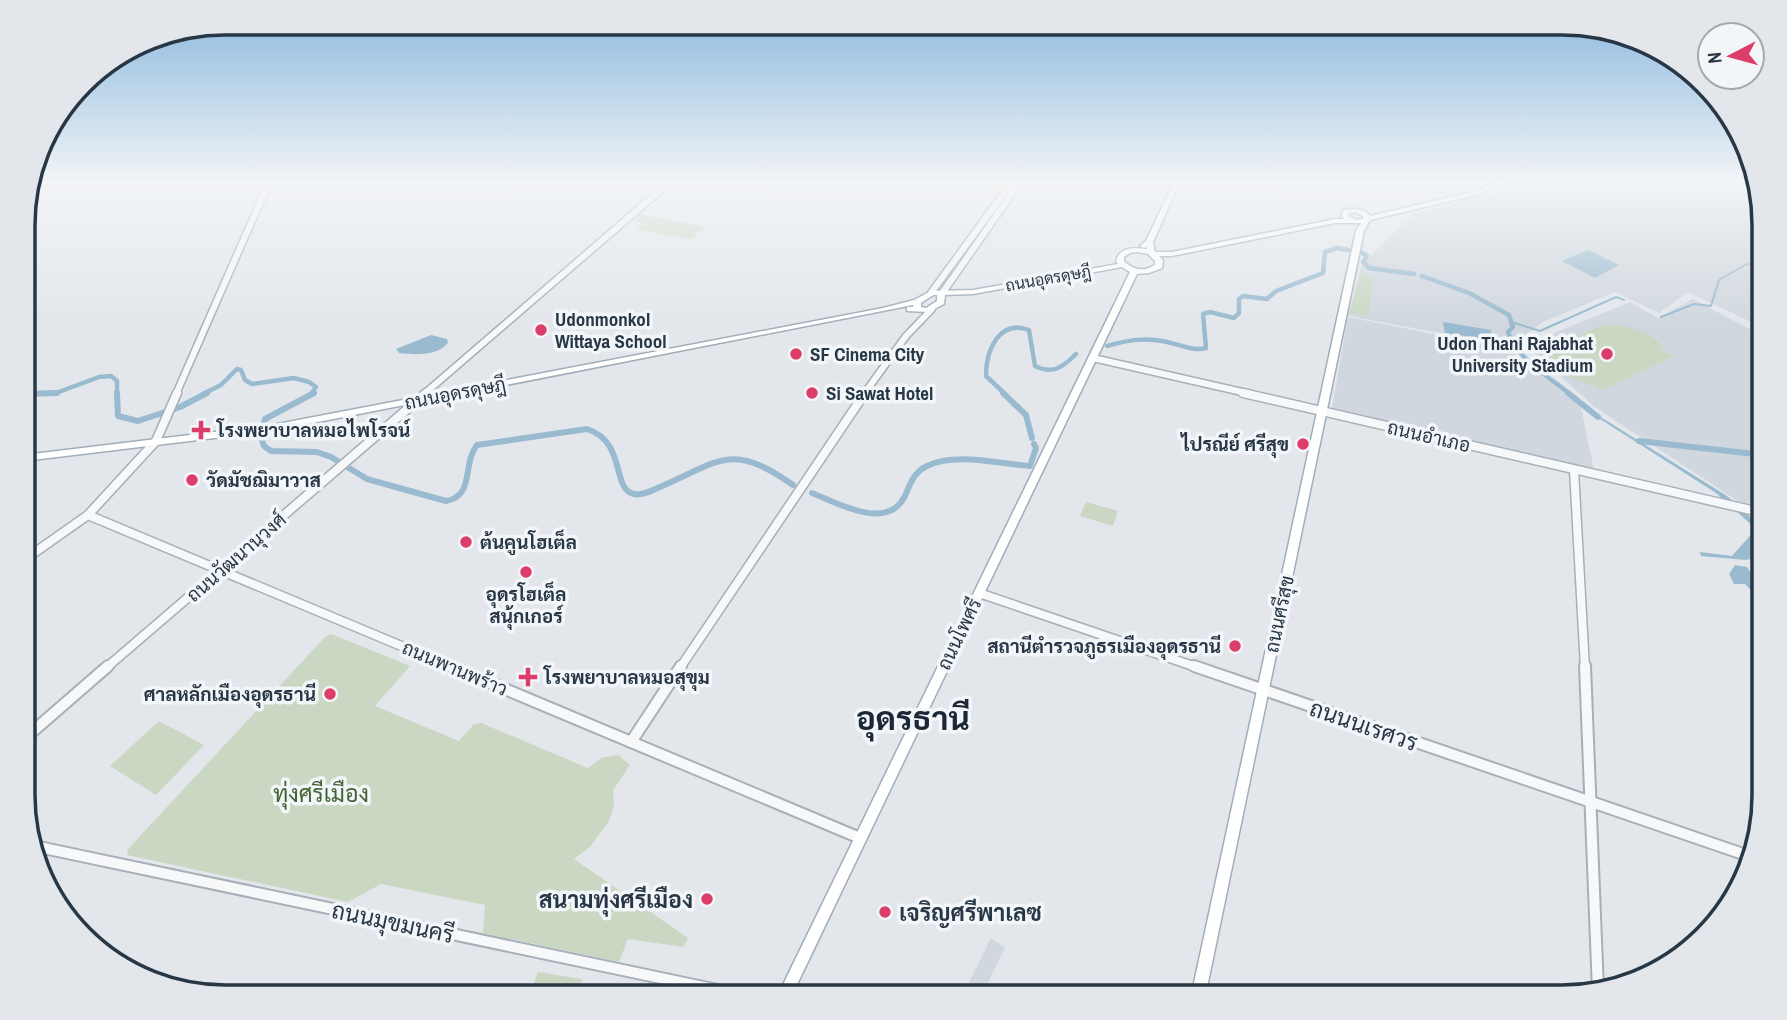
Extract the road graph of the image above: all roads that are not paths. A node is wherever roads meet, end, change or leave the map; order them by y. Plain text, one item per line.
1 (249, 230) edge
2 (614, 230) edge
3 (979, 230) edge
4 (986, 230) edge
5 (1155, 230) edge
6 (1293, 230) edge
7 (1360, 231) edge
8 (1149, 242) junction
9 (1137, 250) junction
10 (1152, 254) junction
11 (1172, 254) junction
12 (1160, 262) junction
13 (1123, 265) junction
14 (953, 271) junction
15 (1134, 271) junction
16 (931, 293) junction
17 (941, 298) junction
18 (917, 305) junction
19 (932, 309) junction
20 (914, 326) junction
21 (1093, 358) junction
22 (417, 400) junction
23 (1322, 411) junction
24 (156, 441) junction
25 (35, 456) edge
26 (1574, 470) junction
27 (1752, 511) edge
28 (88, 515) junction
29 (35, 552) edge
30 (220, 570) junction
31 (979, 593) junction
32 (1263, 690) junction
33 (35, 730) edge
34 (631, 742) junction
35 (1592, 803) junction
36 (860, 838) junction
37 (42, 848) edge
38 (1743, 854) edge
39 (1598, 981) edge
40 (694, 985) edge
41 (790, 985) edge
42 (1201, 985) edge

1 - 24 street
2 - 22 street, ถนนวัฒนานุวงศ์
3 - 14 street
4 - 14 street
5 - 8 main road
6 - 11 main road
7 - 23 main road, ถนนศรีสุข
8 - 9 main road
8 - 10 main road
9 - 10 main road
9 - 13 main road
10 - 11 main road
10 - 12 main road
11 - 12 main road
12 - 15 main road
13 - 15 main road
13 - 17 main road, ถนนอุดรดุษฎี
14 - 16 street
14 - 17 street
15 - 21 main road, ถนนโพศรี
16 - 17 main road
16 - 18 main road
17 - 19 main road
18 - 19 main road, ถนนอุดรดุษฎี
18 - 20 street
18 - 22 main road, ถนนอุดรดุษฎี
19 - 20 street
20 - 34 street
21 - 23 street, ถนนอำเภอ
21 - 31 main road, ถนนโพศรี
22 - 24 main road, ถนนอุดรดุษฎี
22 - 30 street, ถนนวัฒนานุวงศ์
23 - 26 street, ถนนอำเภอ
23 - 32 main road, ถนนศรีสุข
24 - 25 main road, ถนนอุดรดุษฎี
24 - 28 street
26 - 27 street, ถนนอำเภอ
26 - 35 street
28 - 29 street
28 - 30 street, ถนนพานพร้าว
30 - 33 street, ถนนวัฒนานุวงศ์
30 - 34 street, ถนนพานพร้าว
31 - 32 street, ถนนนเรศวร
31 - 36 main road, ถนนโพศรี
32 - 35 street, ถนนนเรศวร
32 - 42 main road, ถนนศรีสุข
34 - 36 street, ถนนพานพร้าว
35 - 38 street, ถนนนเรศวร
35 - 39 street
36 - 41 main road, ถนนโพศรี
37 - 40 street, ถนนมุขมนครี

